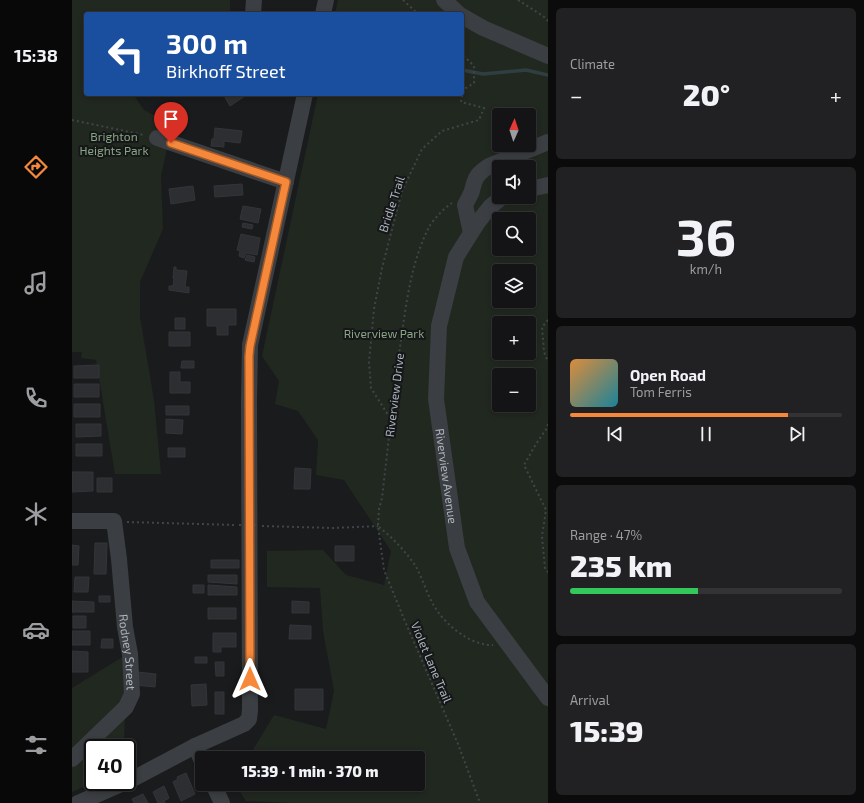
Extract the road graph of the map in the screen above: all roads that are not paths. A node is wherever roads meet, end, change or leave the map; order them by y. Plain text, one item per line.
1 (254, 0) edge
2 (326, 0) edge
3 (444, 0) edge
4 (253, 12) edge
5 (323, 12) edge
6 (457, 12) edge
7 (464, 17) edge
8 (548, 56) edge
9 (303, 96) edge
10 (157, 138) road end
11 (548, 142) edge
12 (286, 182) junction
13 (548, 185) edge
14 (536, 188) edge
15 (472, 191) junction
16 (492, 195) edge
17 (493, 204) edge
18 (471, 233) junction
19 (72, 521) edge
20 (548, 698) edge
21 (195, 746) junction
22 (197, 751) edge
23 (72, 759) edge
24 (136, 777) edge
25 (106, 791) edge
26 (216, 791) edge
27 (78, 803) edge
28 (222, 803) edge

1 - 4 street
2 - 5 street
3 - 6 street
7 - 8 street
9 - 12 street
10 - 12 street
11 - 15 street
12 - 21 street
13 - 14 street
15 - 16 street, Riverview Avenue
15 - 18 street
17 - 18 street, Riverview Avenue
18 - 20 street, Riverview Avenue
19 - 23 street, Rodney Street
21 - 22 street
21 - 24 street
25 - 27 street
26 - 28 street

